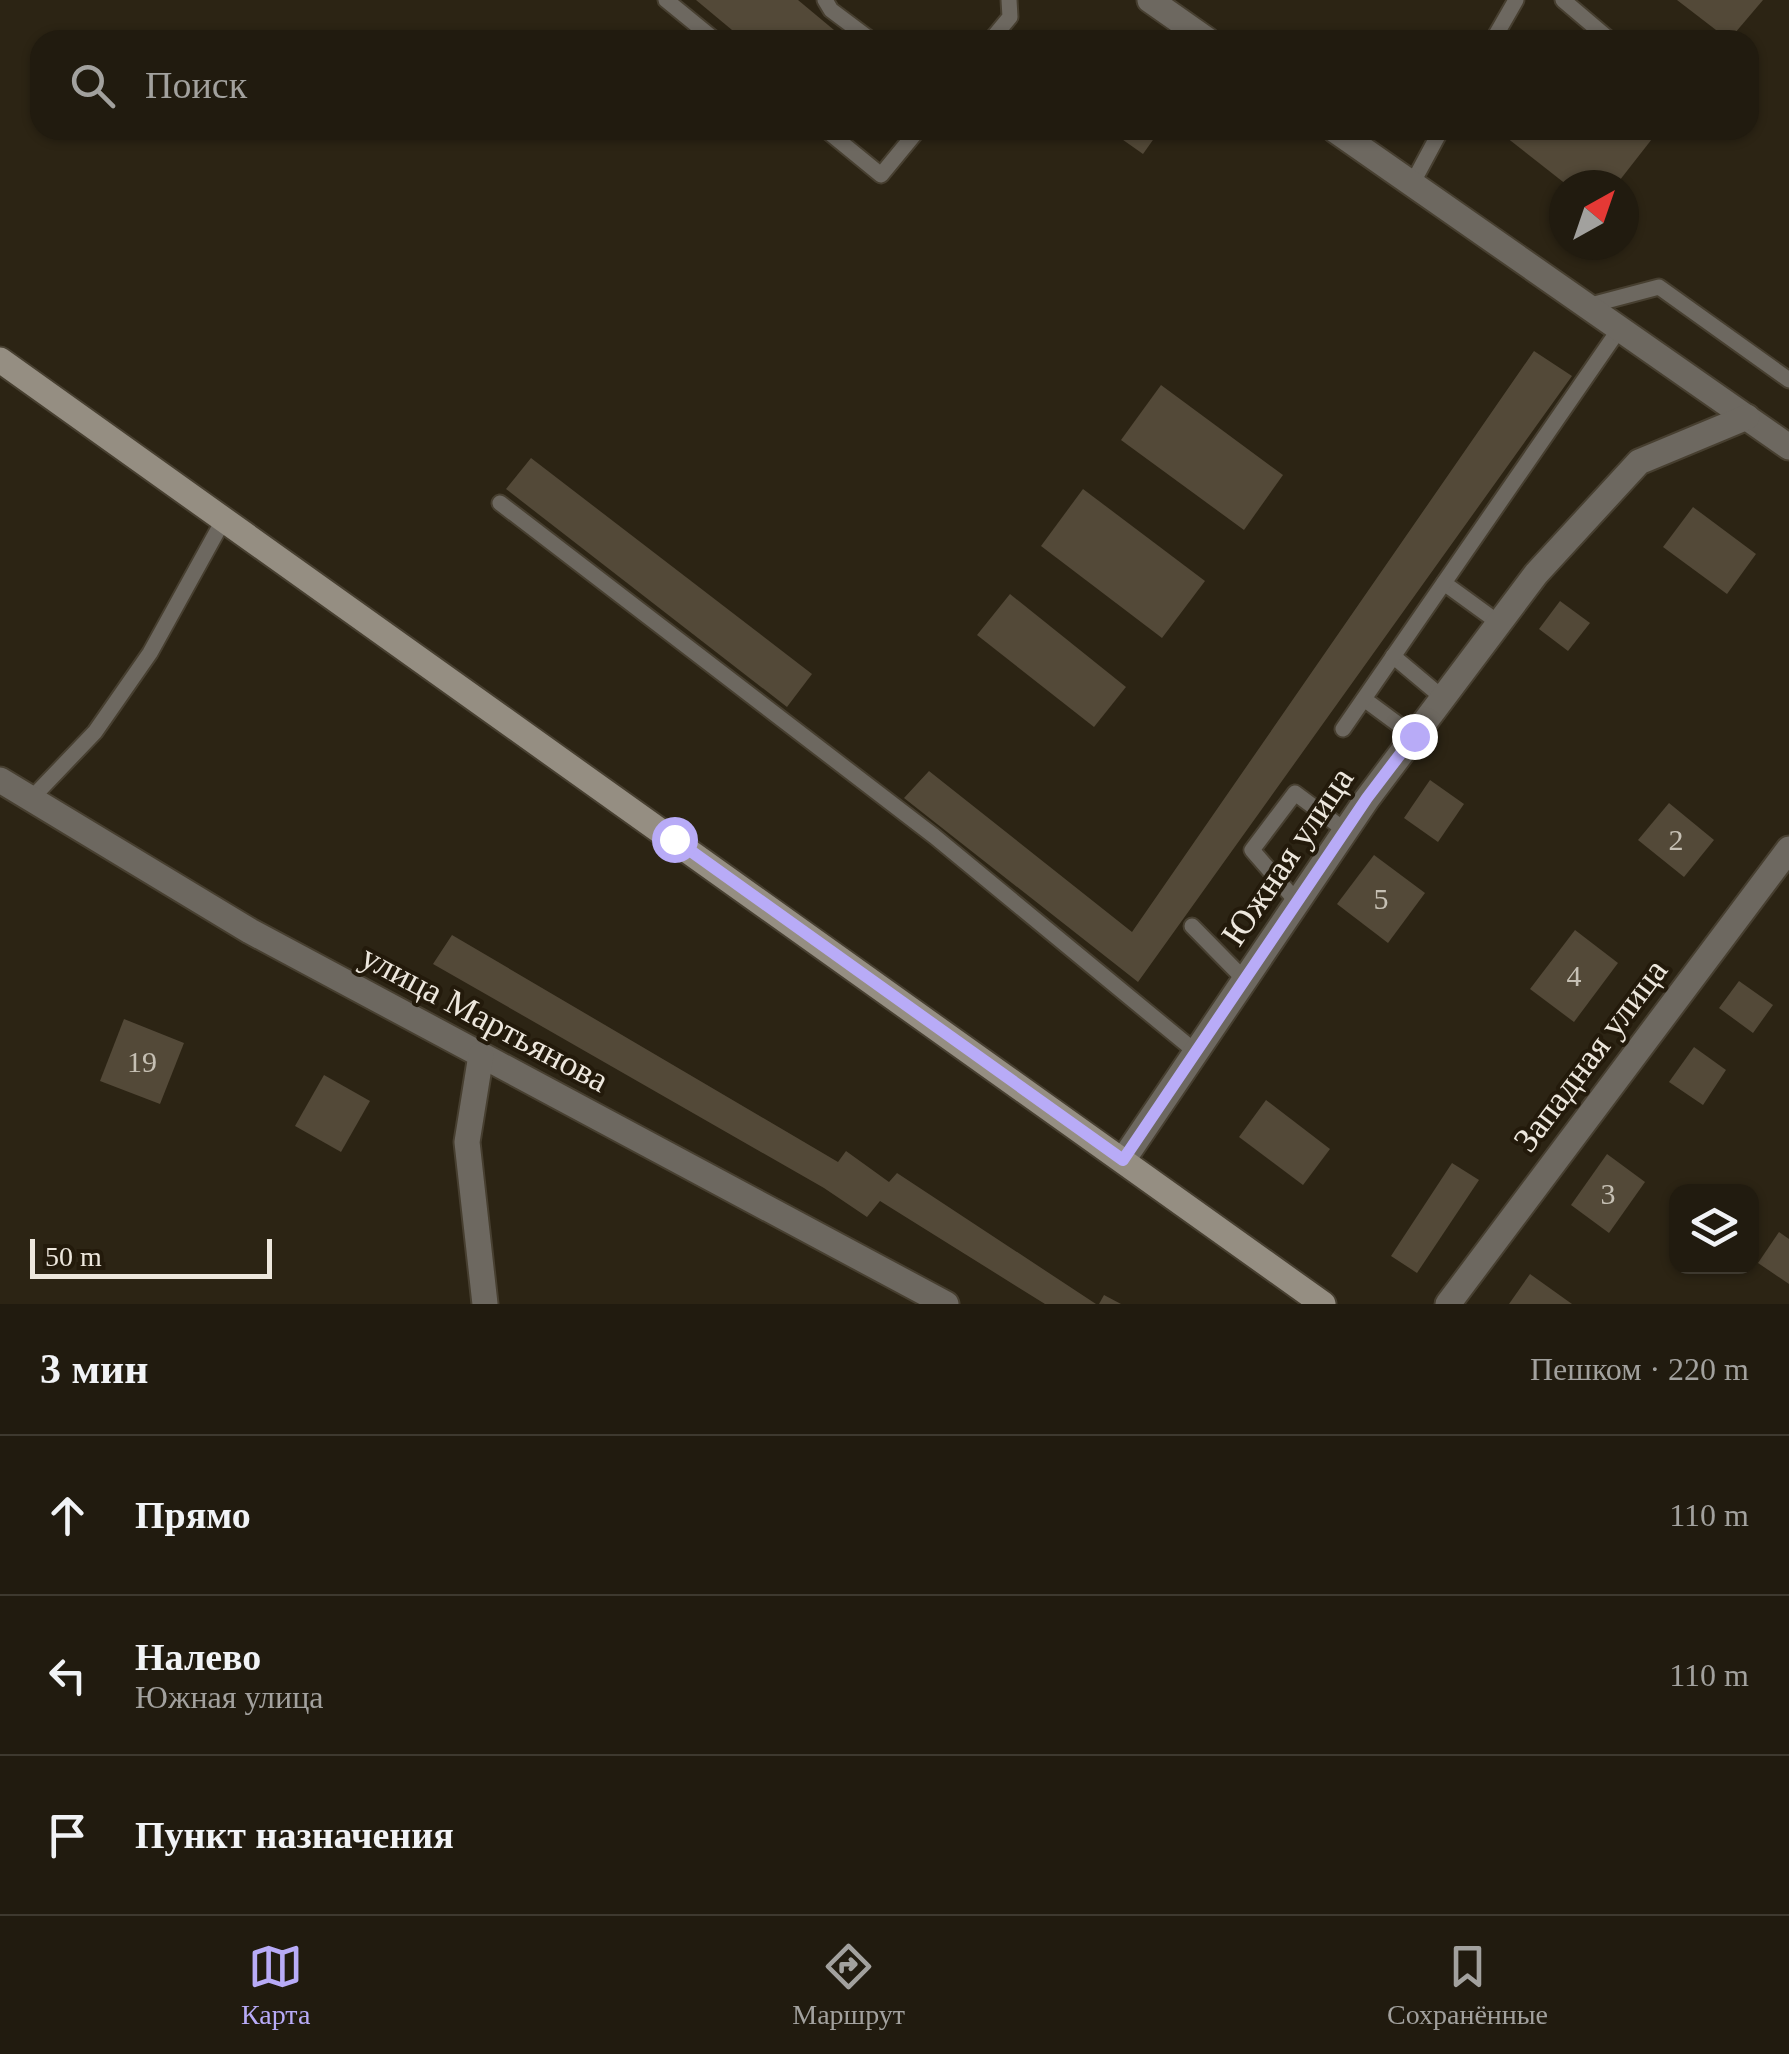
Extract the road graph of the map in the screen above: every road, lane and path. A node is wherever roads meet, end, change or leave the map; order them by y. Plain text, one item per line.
1 (666, 0) edge
2 (825, 0) edge
3 (1009, 0) edge
4 (1150, 0) edge
5 (1516, 0) edge
6 (1564, 0) edge
7 (703, 30) edge
8 (857, 30) edge
9 (1000, 30) edge
10 (1193, 30) edge
11 (1499, 30) edge
12 (1598, 30) edge
13 (838, 140) edge
14 (910, 140) edge
15 (1349, 140) edge
16 (1436, 140) edge
17 (1412, 184) junction
18 (1587, 306) junction
19 (1620, 328) junction
20 (0, 360) edge
21 (1789, 380) edge
22 (1747, 417) junction
23 (1789, 447) edge
24 (500, 503) dead end
25 (224, 520) junction
26 (1444, 583) junction
27 (1499, 623) junction
28 (1393, 656) junction
29 (1364, 698) junction
30 (1443, 698) junction
31 (1343, 728) dead end
32 (1414, 736) junction
33 (0, 780) edge
34 (32, 799) junction
35 (1346, 831) junction
36 (1789, 849) edge
37 (1297, 902) junction
38 (1192, 926) dead end
39 (1245, 980) junction
40 (1196, 1052) junction
41 (481, 1055) junction
42 (1123, 1160) junction
43 (485, 1304) edge
44 (946, 1304) edge
45 (1324, 1304) edge
46 (1448, 1304) edge

1 - 7 lane
2 - 8 lane
3 - 9 lane
4 - 10 street
5 - 11 lane
6 - 12 lane
13 - 14 lane
15 - 17 street
16 - 17 lane
17 - 18 street
18 - 19 street
18 - 21 lane
19 - 22 street
19 - 26 lane
20 - 25 main road
22 - 23 street
22 - 27 street, Южная улица
24 - 40 lane
25 - 34 lane
25 - 42 main road
26 - 27 lane
26 - 28 lane
27 - 30 street, Южная улица
28 - 29 lane
28 - 30 lane
29 - 31 lane
29 - 32 lane
30 - 32 street, Южная улица
32 - 35 street, Южная улица
33 - 34 street, улица Мартьянова
34 - 41 street, улица Мартьянова
35 - 37 street, Южная улица
35 - 37 lane
36 - 46 street, Западная улица
37 - 39 street, Южная улица
38 - 39 lane
39 - 40 street, Южная улица
40 - 42 street, Южная улица
41 - 43 street
41 - 44 street, улица Мартьянова
42 - 45 main road

